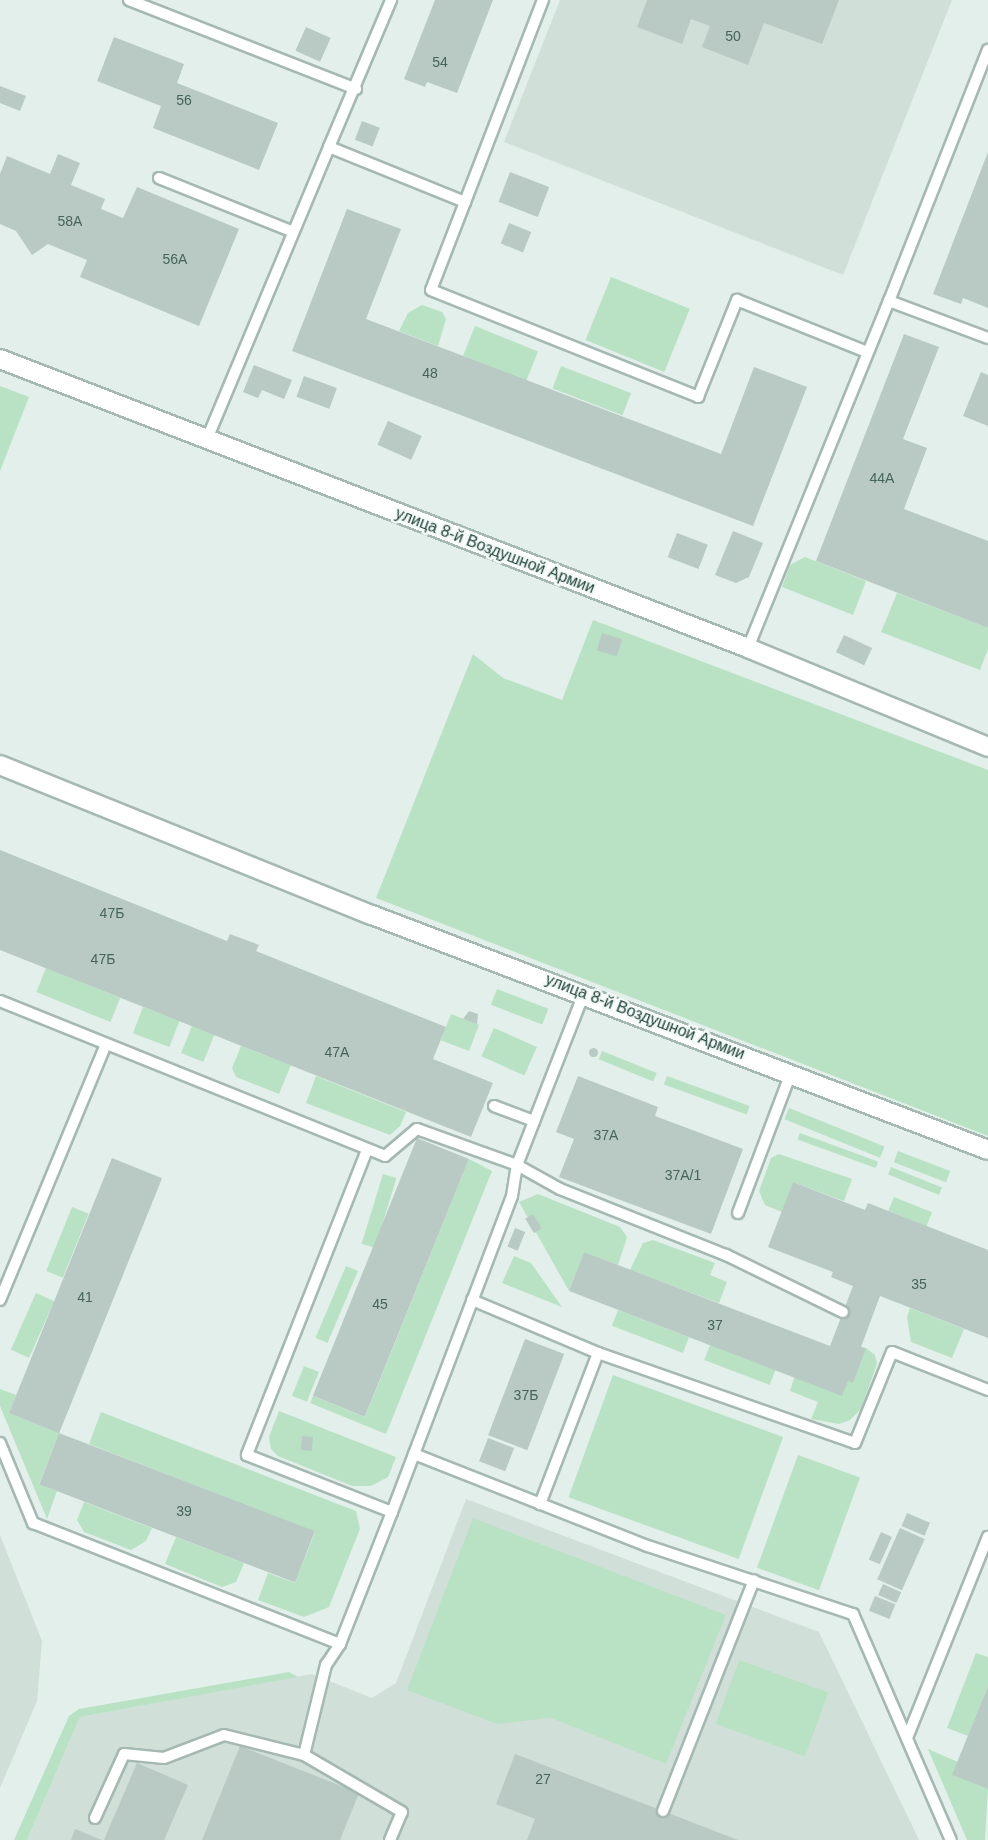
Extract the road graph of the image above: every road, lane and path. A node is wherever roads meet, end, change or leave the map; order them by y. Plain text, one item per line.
1 (129, 0) edge
2 (392, 0) edge
3 (543, 0) edge
4 (988, 50) edge
5 (356, 89) junction
6 (329, 147) junction
7 (159, 178) dead end
8 (465, 202) junction
9 (291, 231) junction
10 (889, 301) junction
11 (988, 338) edge
12 (867, 352) junction
13 (0, 359) edge
14 (207, 439) junction
15 (748, 648) junction
16 (988, 747) edge
17 (0, 765) edge
18 (584, 993) junction
19 (0, 1001) edge
20 (105, 1046) junction
21 (791, 1073) junction
22 (495, 1106) dead end
23 (534, 1121) junction
24 (367, 1150) junction
25 (988, 1150) edge
26 (517, 1165) junction
27 (738, 1213) dead end
28 (0, 1300) edge
29 (472, 1300) junction
30 (843, 1312) dead end
31 (598, 1353) junction
32 (988, 1390) edge
33 (0, 1443) edge
34 (414, 1454) junction
35 (540, 1504) junction
36 (392, 1512) junction
37 (988, 1537) edge
38 (754, 1580) junction
39 (340, 1644) junction
40 (907, 1738) junction
41 (304, 1755) junction
42 (663, 1811) dead end
43 (95, 1818) dead end
44 (390, 1840) edge
45 (951, 1840) edge

1 - 5 lane
2 - 5 lane
3 - 8 lane
4 - 10 lane
5 - 6 lane
6 - 8 lane
6 - 9 lane
7 - 9 lane
8 - 12 lane
9 - 14 lane
10 - 11 lane
10 - 12 lane
12 - 15 lane
13 - 14 street, улица 8-й Воздушной Армии
14 - 15 street, улица 8-й Воздушной Армии
15 - 16 street, улица 8-й Воздушной Армии
17 - 18 street, улица 8-й Воздушной Армии
18 - 21 street, улица 8-й Воздушной Армии
18 - 23 lane
19 - 20 lane
20 - 24 lane
20 - 28 lane
21 - 25 street, улица 8-й Воздушной Армии
21 - 27 lane
22 - 23 lane
23 - 26 lane
24 - 26 lane
24 - 36 lane
26 - 29 lane
26 - 30 lane
29 - 31 lane
29 - 34 lane
31 - 32 lane
31 - 35 lane
33 - 39 lane
34 - 35 lane
34 - 36 lane
35 - 38 lane
36 - 39 lane
37 - 40 lane
38 - 40 lane
38 - 42 lane
39 - 41 lane
40 - 45 lane
41 - 43 lane
41 - 44 lane

